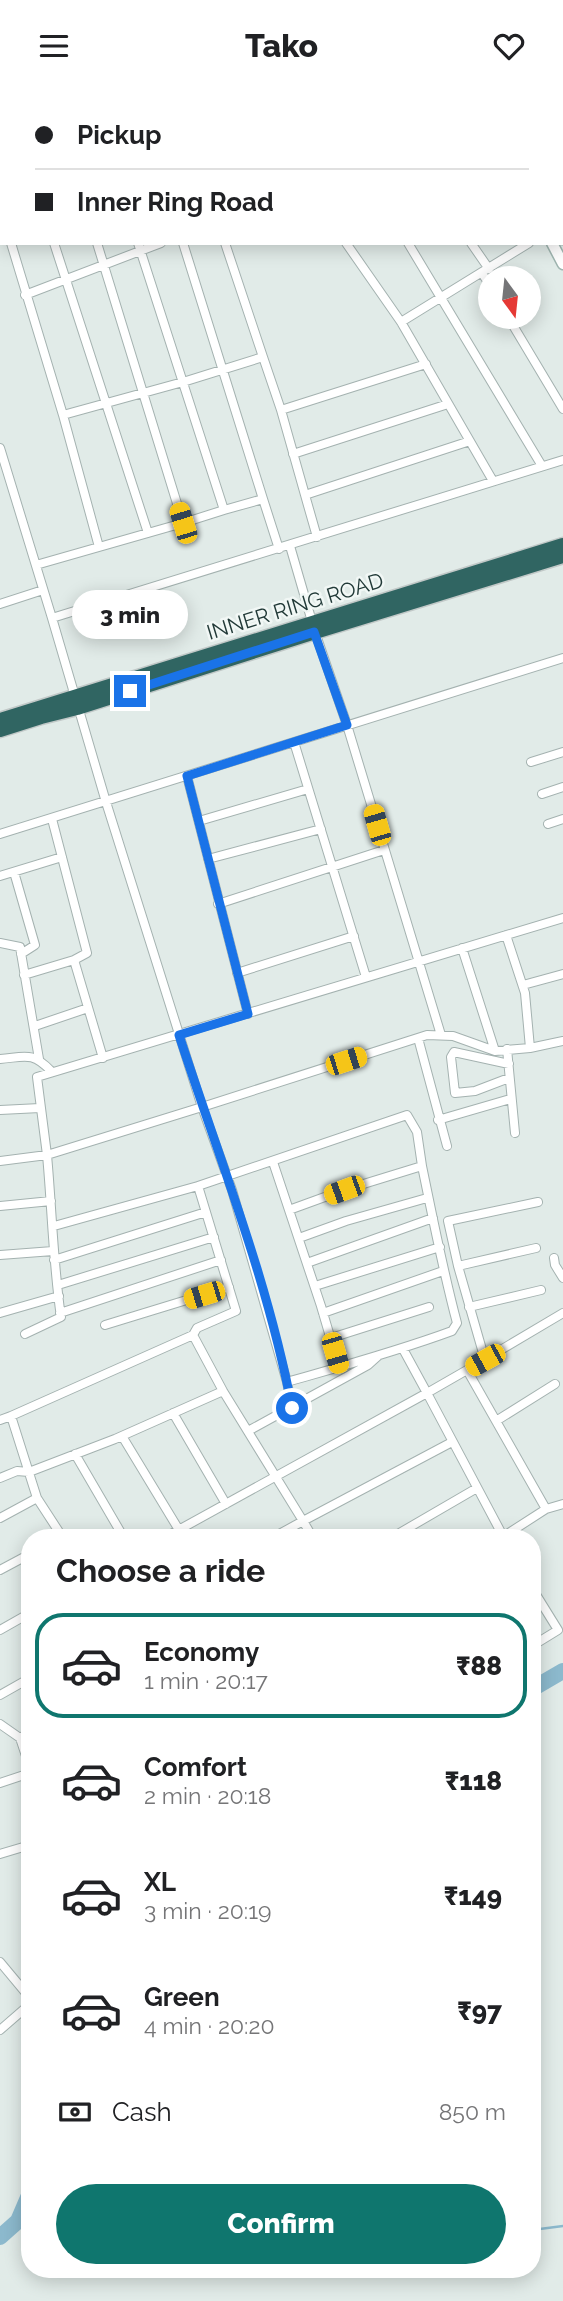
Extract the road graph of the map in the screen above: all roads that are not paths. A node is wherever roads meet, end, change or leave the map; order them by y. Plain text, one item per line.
1 (12, 245) edge
2 (55, 245) edge
3 (98, 245) edge
4 (184, 245) edge
5 (226, 245) edge
6 (347, 245) edge
7 (409, 245) edge
8 (472, 245) edge
9 (526, 245) edge
10 (552, 245) edge
11 (139, 247) edge
12 (563, 264) edge
13 (104, 265) junction
14 (482, 266) edge
15 (493, 266) edge
16 (478, 275) edge
17 (66, 280) junction
18 (25, 295) junction
19 (442, 297) junction
20 (401, 322) junction
21 (515, 329) edge
22 (263, 357) junction
23 (426, 364) junction
24 (223, 369) junction
25 (183, 382) junction
26 (143, 393) junction
27 (106, 404) junction
28 (448, 404) junction
29 (563, 409) edge
30 (281, 410) junction
31 (63, 415) junction
32 (470, 441) junction
33 (0, 448) edge
34 (293, 454) junction
35 (563, 460) edge
36 (542, 466) junction
37 (493, 481) junction
38 (305, 495) junction
39 (263, 499) junction
40 (224, 510) junction
41 (183, 523) junction
42 (148, 533) junction
43 (317, 537) junction
44 (563, 545) edge
45 (290, 546) junction
46 (99, 547) junction
47 (279, 549) junction
48 (563, 556) edge
49 (36, 565) junction
50 (43, 590) junction
51 (0, 604) edge
52 (52, 618) junction
53 (314, 626) junction
54 (563, 658) edge
55 (76, 703) junction
56 (0, 720) edge
57 (347, 725) junction
58 (0, 730) edge
59 (294, 742) junction
60 (563, 753) edge
61 (531, 762) dead end
62 (187, 776) junction
63 (563, 787) edge
64 (308, 789) junction
65 (542, 794) dead end
66 (106, 802) junction
67 (52, 819) junction
68 (563, 819) edge
69 (199, 821) junction
70 (548, 824) dead end
71 (321, 829) junction
72 (0, 834) edge
73 (384, 850) junction
74 (62, 857) junction
75 (208, 859) junction
76 (333, 868) junction
77 (13, 872) junction
78 (0, 876) edge
79 (218, 904) junction
80 (563, 918) edge
81 (506, 935) junction
82 (354, 936) junction
83 (0, 943) edge
84 (462, 948) junction
85 (21, 954) junction
86 (74, 960) junction
87 (418, 961) junction
88 (237, 973) junction
89 (563, 974) edge
90 (24, 975) junction
91 (366, 978) junction
92 (523, 985) junction
93 (89, 1009) junction
94 (248, 1014) junction
95 (34, 1026) junction
96 (179, 1035) junction
97 (444, 1035) junction
98 (418, 1038) junction
99 (563, 1041) edge
100 (530, 1048) junction
101 (507, 1049) junction
102 (495, 1051) junction
103 (454, 1052) junction
104 (103, 1058) junction
105 (0, 1059) edge
106 (39, 1059) junction
107 (509, 1064) junction
108 (51, 1072) junction
109 (509, 1078) junction
110 (510, 1099) junction
111 (202, 1107) junction
112 (40, 1108) junction
113 (0, 1110) edge
114 (438, 1120) junction
115 (515, 1133) dead end
116 (447, 1146) dead end
117 (47, 1155) junction
118 (0, 1161) edge
119 (273, 1162) junction
120 (422, 1166) junction
121 (227, 1177) junction
122 (198, 1186) junction
123 (428, 1198) junction
124 (51, 1201) junction
125 (538, 1202) dead end
126 (0, 1206) edge
127 (289, 1210) junction
128 (206, 1212) junction
129 (433, 1218) junction
130 (54, 1226) junction
131 (214, 1237) junction
132 (299, 1238) junction
133 (440, 1247) junction
134 (536, 1248) dead end
135 (0, 1255) edge
136 (54, 1255) junction
137 (554, 1258) dead end
138 (221, 1260) junction
139 (307, 1263) junction
140 (458, 1266) junction
141 (443, 1271) junction
142 (563, 1278) edge
143 (58, 1285) junction
144 (315, 1286) junction
145 (229, 1287) junction
146 (541, 1290) dead end
147 (59, 1296) junction
148 (429, 1307) dead end
149 (469, 1307) junction
150 (0, 1313) edge
151 (60, 1313) junction
152 (324, 1313) junction
153 (563, 1313) edge
154 (105, 1325) dead end
155 (24, 1334) dead end
156 (193, 1335) junction
157 (331, 1338) junction
158 (403, 1349) junction
159 (381, 1353) junction
160 (485, 1360) junction
161 (339, 1367) junction
162 (467, 1370) junction
163 (287, 1382) junction
164 (555, 1384) dead end
165 (223, 1391) junction
166 (427, 1393) junction
167 (292, 1408) junction
168 (173, 1413) junction
169 (10, 1416) junction
170 (0, 1420) edge
171 (496, 1421) junction
172 (248, 1431) junction
173 (122, 1436) junction
174 (452, 1442) junction
175 (75, 1454) junction
176 (29, 1472) junction
177 (276, 1476) junction
178 (0, 1478) edge
179 (477, 1488) junction
180 (37, 1498) junction
181 (226, 1504) junction
182 (563, 1504) edge
183 (546, 1509) junction
184 (0, 1518) edge
185 (303, 1521) junction
186 (55, 1529) edge
187 (119, 1529) edge
188 (178, 1529) edge
189 (181, 1529) edge
190 (288, 1529) edge
191 (308, 1529) edge
192 (406, 1529) edge
193 (498, 1529) edge
194 (516, 1529) edge
195 (21, 1559) edge
196 (0, 1570) edge
197 (541, 1603) edge
198 (21, 1618) edge
199 (0, 1630) edge
200 (541, 1640) edge
201 (21, 1683) edge
202 (0, 1695) edge
203 (0, 1724) edge
204 (20, 1738) joint
205 (21, 1741) edge
206 (21, 1776) edge
207 (0, 1783) edge
208 (21, 1848) edge
209 (0, 1854) edge
210 (0, 1962) edge
211 (21, 1987) edge
212 (21, 2012) edge
213 (0, 2030) edge

1 - 18 street
2 - 17 street
3 - 13 street
4 - 24 street
5 - 22 street
6 - 20 street
7 - 19 street
8 - 14 street
9 - 15 street
10 - 12 main road
11 - 13 street
11 - 25 street
13 - 17 street
13 - 26 street
16 - 19 street
17 - 18 street
17 - 27 street
18 - 31 street
19 - 20 street
19 - 36 street
20 - 23 street
21 - 29 street
22 - 24 street
22 - 30 street
23 - 28 street
23 - 30 street
24 - 25 street
24 - 39 street
25 - 26 street
25 - 40 street
26 - 27 street
26 - 41 street
27 - 31 street
27 - 42 street
28 - 32 street
28 - 34 street
30 - 34 street
31 - 46 street
32 - 37 street
32 - 38 street
33 - 49 street
34 - 38 street
35 - 36 street
36 - 37 street
37 - 43 street
38 - 43 street
39 - 40 street
39 - 47 street
40 - 41 street
41 - 42 street
42 - 46 street
43 - 45 street
44 - 53 highway, INNER RING ROAD
45 - 47 street
45 - 53 street
46 - 49 street
47 - 52 street
48 - 53 highway, INNER RING ROAD
49 - 50 street
50 - 51 street
50 - 52 street
52 - 55 street
53 - 55 highway, INNER RING ROAD
53 - 57 street
54 - 57 street
55 - 56 highway, INNER RING ROAD
55 - 58 highway, INNER RING ROAD
55 - 66 street
57 - 59 street
57 - 73 street
59 - 62 street
59 - 64 street
60 - 61 street
62 - 66 street
62 - 69 street
63 - 65 street
64 - 69 street
64 - 71 street
66 - 67 street
66 - 96 street
67 - 72 street
67 - 74 street
68 - 70 street
69 - 75 street
71 - 75 street
71 - 76 street
73 - 76 street
73 - 87 street
74 - 77 street
74 - 86 street
75 - 79 street
76 - 79 street
76 - 82 street
77 - 78 street
77 - 85 street
79 - 88 street
80 - 81 street
81 - 84 street
81 - 92 street
82 - 88 street
82 - 91 street
83 - 85 street
84 - 87 street
84 - 102 street
85 - 90 street
86 - 90 street
86 - 93 street
87 - 91 street
87 - 97 street
88 - 94 street
89 - 92 street
90 - 95 street
91 - 94 street
92 - 100 street
93 - 95 street
93 - 104 street
94 - 96 street
95 - 106 street
96 - 104 street
96 - 111 street
97 - 98 street
97 - 102 street
97 - 103 street
98 - 111 street
98 - 114 street
99 - 100 street
100 - 101 street
101 - 102 street
101 - 107 street
103 - 107 street
103 - 109 street
104 - 108 street
105 - 106 street
106 - 108 street
107 - 109 street
108 - 112 street
109 - 110 street
110 - 114 street
110 - 115 street
111 - 117 street
111 - 121 street
112 - 113 street
112 - 117 street
114 - 116 street
117 - 118 street
117 - 124 street
119 - 120 street
119 - 121 street
119 - 127 street
120 - 123 street
120 - 127 street
121 - 122 street
121 - 163 street
122 - 128 street
122 - 130 street
123 - 129 street
123 - 132 street
124 - 126 street
124 - 130 street
125 - 140 street
127 - 132 street
128 - 131 street
128 - 136 street
129 - 133 street
129 - 139 street
130 - 136 street
131 - 138 street
131 - 143 street
132 - 139 street
133 - 141 street
133 - 144 street
134 - 140 street
135 - 136 street
136 - 143 street
137 - 142 street
138 - 145 street
138 - 151 street
139 - 144 street
140 - 149 street
141 - 152 street
141 - 158 street
143 - 147 street
144 - 152 street
145 - 154 street
145 - 156 street
146 - 149 street
147 - 150 street
147 - 151 street
148 - 157 street
149 - 160 street
151 - 155 street
152 - 157 street
153 - 160 street
156 - 165 street
156 - 169 street
157 - 161 street
158 - 159 street
158 - 166 street
159 - 161 street
159 - 167 street
160 - 162 street
161 - 163 street
162 - 166 street
162 - 171 street
163 - 167 street
164 - 171 street
165 - 168 street
165 - 172 street
166 - 174 street
166 - 177 street
167 - 172 street
168 - 173 street
168 - 181 street
169 - 170 street
169 - 176 street
171 - 183 street
172 - 177 street
173 - 175 street
173 - 188 street
174 - 179 street
174 - 185 street
175 - 176 street
175 - 187 street
176 - 178 street
176 - 180 street
177 - 181 street
177 - 185 street
179 - 192 street
179 - 193 street
180 - 184 street
180 - 186 street
181 - 189 street
182 - 183 street
183 - 194 street
185 - 190 street
185 - 191 street
195 - 196 street
197 - 200 street
198 - 199 street
201 - 202 street
203 - 204 street
204 - 205 street
206 - 207 street
208 - 209 street
210 - 211 street
212 - 213 street

